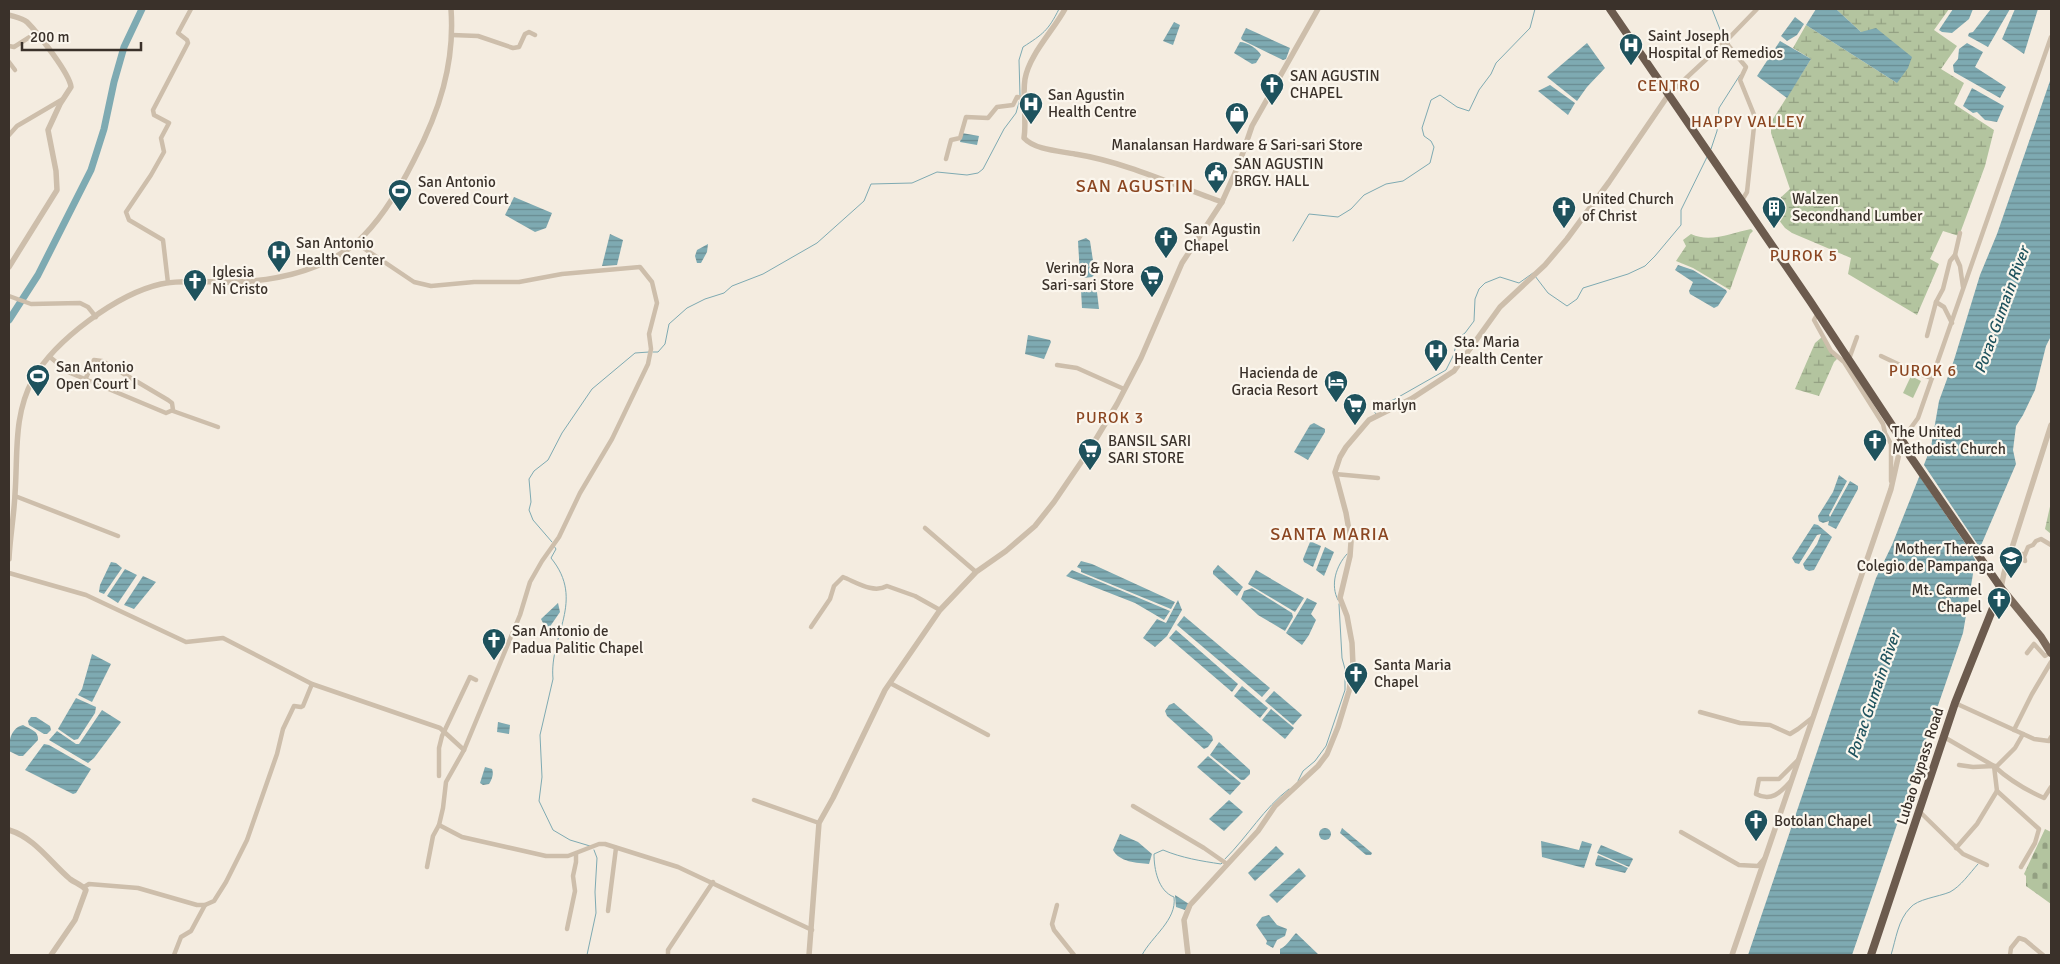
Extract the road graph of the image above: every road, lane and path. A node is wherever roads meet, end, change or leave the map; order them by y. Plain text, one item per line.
1 (191, 9) edge
2 (451, 9) edge
3 (1065, 9) edge
4 (1318, 9) edge
5 (1610, 9) edge
6 (1757, 9) edge
7 (9, 14) edge
8 (36, 33) junction
9 (452, 35) junction
10 (535, 35) dead end
11 (2051, 37) edge
12 (1727, 40) junction
13 (9, 46) edge
14 (9, 62) edge
15 (15, 70) dead end
16 (1669, 94) junction
17 (1020, 97) junction
18 (63, 99) junction
19 (9, 135) edge
20 (946, 159) dead end
21 (1222, 202) junction
22 (1741, 202) junction
23 (1960, 233) dead end
24 (356, 243) junction
25 (1955, 255) junction
26 (9, 267) edge
27 (168, 283) junction
28 (1964, 288) junction
29 (11, 297) edge
30 (1936, 302) junction
31 (1818, 313) junction
32 (96, 317) junction
33 (1952, 323) junction
34 (1927, 336) dead end
35 (1857, 337) dead end
36 (1882, 356) dead end
37 (50, 357) junction
38 (1849, 360) junction
39 (1057, 365) dead end
40 (1932, 378) junction
41 (85, 380) junction
42 (1124, 389) junction
43 (173, 411) junction
44 (2051, 425) edge
45 (218, 428) dead end
46 (1902, 440) junction
47 (1336, 474) junction
48 (1378, 478) dead end
49 (1891, 489) junction
50 (15, 496) junction
51 (925, 528) dead end
52 (118, 536) dead end
53 (2051, 545) edge
54 (2025, 554) junction
55 (9, 559) edge
56 (2025, 560) dead end
57 (976, 572) junction
58 (2004, 572) junction
59 (9, 573) edge
60 (2000, 588) junction
61 (940, 610) junction
62 (811, 627) dead end
63 (2027, 653) dead end
64 (2051, 653) edge
65 (2051, 662) edge
66 (476, 680) dead end
67 (890, 683) junction
68 (312, 684) junction
69 (1956, 703) junction
70 (1700, 712) dead end
71 (1813, 717) junction
72 (2014, 730) junction
73 (445, 731) junction
74 (2023, 734) junction
75 (988, 736) dead end
76 (1944, 737) junction
77 (2051, 737) edge
78 (464, 750) junction
79 (1800, 758) junction
80 (1959, 764) dead end
81 (1994, 766) junction
82 (438, 776) dead end
83 (1790, 782) junction
84 (2051, 787) edge
85 (1996, 791) junction
86 (754, 800) dead end
87 (1133, 806) dead end
88 (1920, 812) junction
89 (819, 823) junction
90 (439, 825) junction
91 (9, 830) edge
92 (1681, 832) dead end
93 (616, 848) junction
94 (1956, 848) junction
95 (576, 854) junction
96 (1767, 857) junction
97 (1227, 864) junction
98 (1987, 866) dead end
99 (427, 867) dead end
100 (2021, 867) dead end
101 (713, 882) junction
102 (79, 884) junction
103 (205, 905) junction
104 (1057, 905) dead end
105 (608, 911) dead end
106 (567, 929) dead end
107 (812, 930) junction
108 (51, 955) edge
109 (174, 955) edge
110 (668, 955) edge
111 (809, 955) edge
112 (1074, 955) edge
113 (1188, 955) edge
114 (1732, 955) edge
115 (1871, 955) edge
116 (2010, 955) edge
117 (2043, 955) edge

1 - 27 street
2 - 9 street
3 - 17 street
4 - 21 street
5 - 16 highway
6 - 12 street
7 - 8 street
8 - 13 street
8 - 18 street
9 - 10 street
9 - 24 street
11 - 28 street
12 - 16 street
12 - 22 street
14 - 15 street
16 - 22 highway
16 - 47 street
17 - 20 street
17 - 21 street
18 - 19 street
18 - 26 street
21 - 42 street
22 - 31 highway
23 - 25 street
24 - 27 street
24 - 78 street
25 - 28 street
25 - 30 street
27 - 32 street
28 - 33 street
29 - 32 street
30 - 33 street
30 - 34 street
31 - 38 highway
31 - 49 street
32 - 37 street
33 - 40 street
35 - 38 street
36 - 40 street
37 - 41 street
37 - 50 street
38 - 46 highway
39 - 42 street
40 - 46 street
41 - 43 street
41 - 43 street
42 - 57 street
43 - 45 street
44 - 58 street
46 - 49 street
46 - 60 highway
47 - 48 street
47 - 97 street
49 - 71 street
50 - 52 street
50 - 55 street
51 - 57 street
53 - 54 street
54 - 56 street
54 - 58 street
57 - 61 street
58 - 60 street
59 - 68 street
60 - 64 main road
60 - 69 highway, Lubao Bypass Road
61 - 62 street
61 - 67 street
63 - 64 street
65 - 72 street
66 - 73 street
67 - 75 street
67 - 89 street
68 - 73 street
68 - 103 street
69 - 72 street
69 - 76 highway, Lubao Bypass Road
70 - 71 street
71 - 79 street
72 - 74 street
73 - 78 street
73 - 82 street
74 - 77 street
74 - 81 street
76 - 81 street
76 - 88 highway, Lubao Bypass Road
78 - 90 street
79 - 83 street
79 - 83 street
80 - 81 street
81 - 84 street
81 - 85 street
83 - 96 street
85 - 94 street
85 - 100 street
86 - 89 street
87 - 97 street
88 - 94 street
88 - 115 highway, Lubao Bypass Road
89 - 107 street
90 - 95 street
90 - 99 street
91 - 102 street
92 - 96 street
93 - 95 street
93 - 101 street
93 - 105 street
94 - 98 street
95 - 106 street
96 - 114 street
97 - 113 street
101 - 107 street
101 - 110 street
102 - 103 street
102 - 108 street
103 - 109 street
104 - 112 street
107 - 111 street
116 - 117 street

